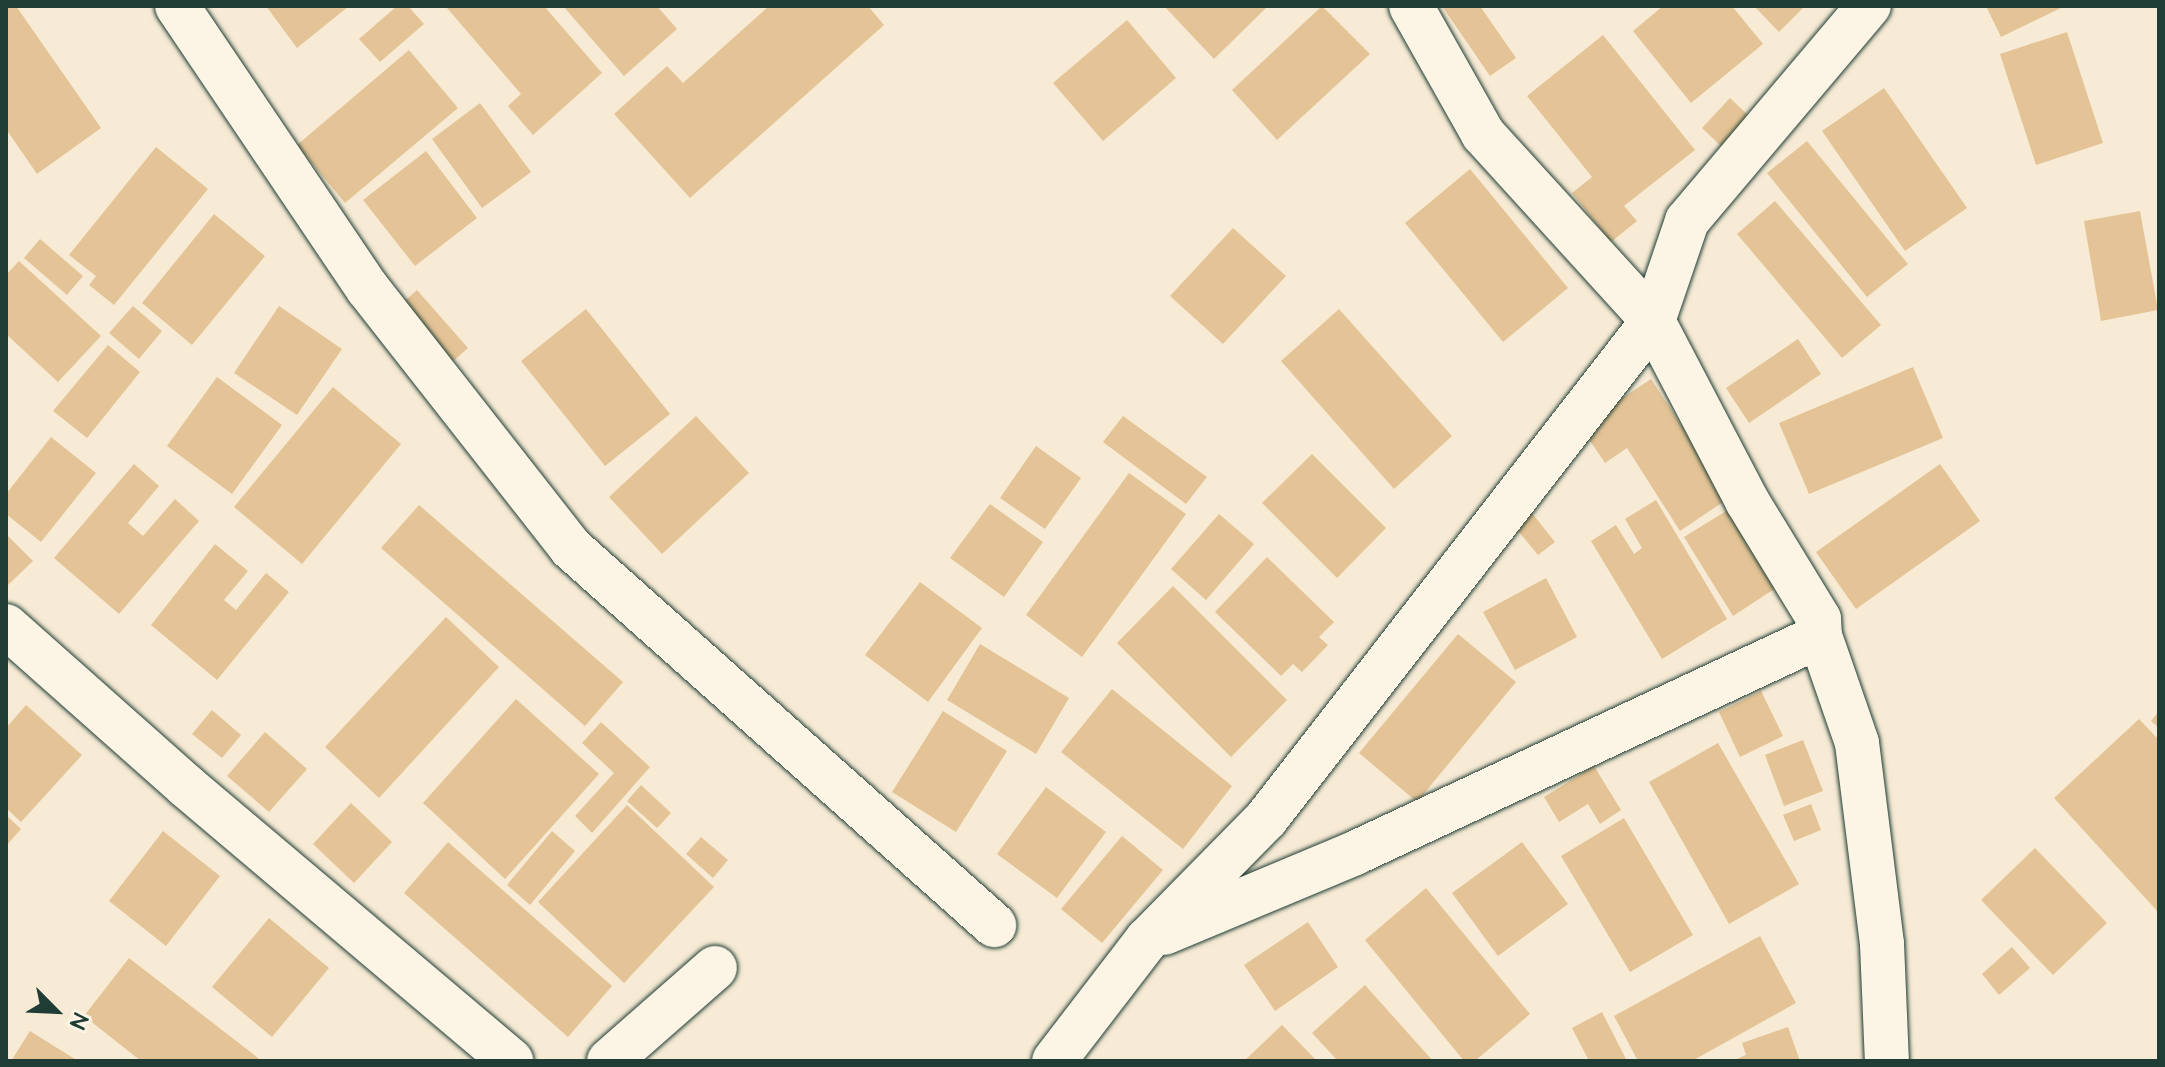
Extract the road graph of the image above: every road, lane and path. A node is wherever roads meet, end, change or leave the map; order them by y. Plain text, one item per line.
1 (177, 6) edge
2 (1411, 6) edge
3 (1869, 6) edge
4 (1653, 321) junction
5 (6, 626) edge
6 (1820, 636) junction
7 (994, 925) dead end
8 (1147, 940) junction
9 (715, 968) dead end
10 (511, 1061) edge
11 (609, 1061) edge
12 (1054, 1061) edge
13 (1887, 1061) edge

1 - 7 street
2 - 4 street
3 - 4 street
4 - 6 street
4 - 8 street
5 - 10 street
6 - 8 street
6 - 13 street
8 - 12 street
9 - 11 street

